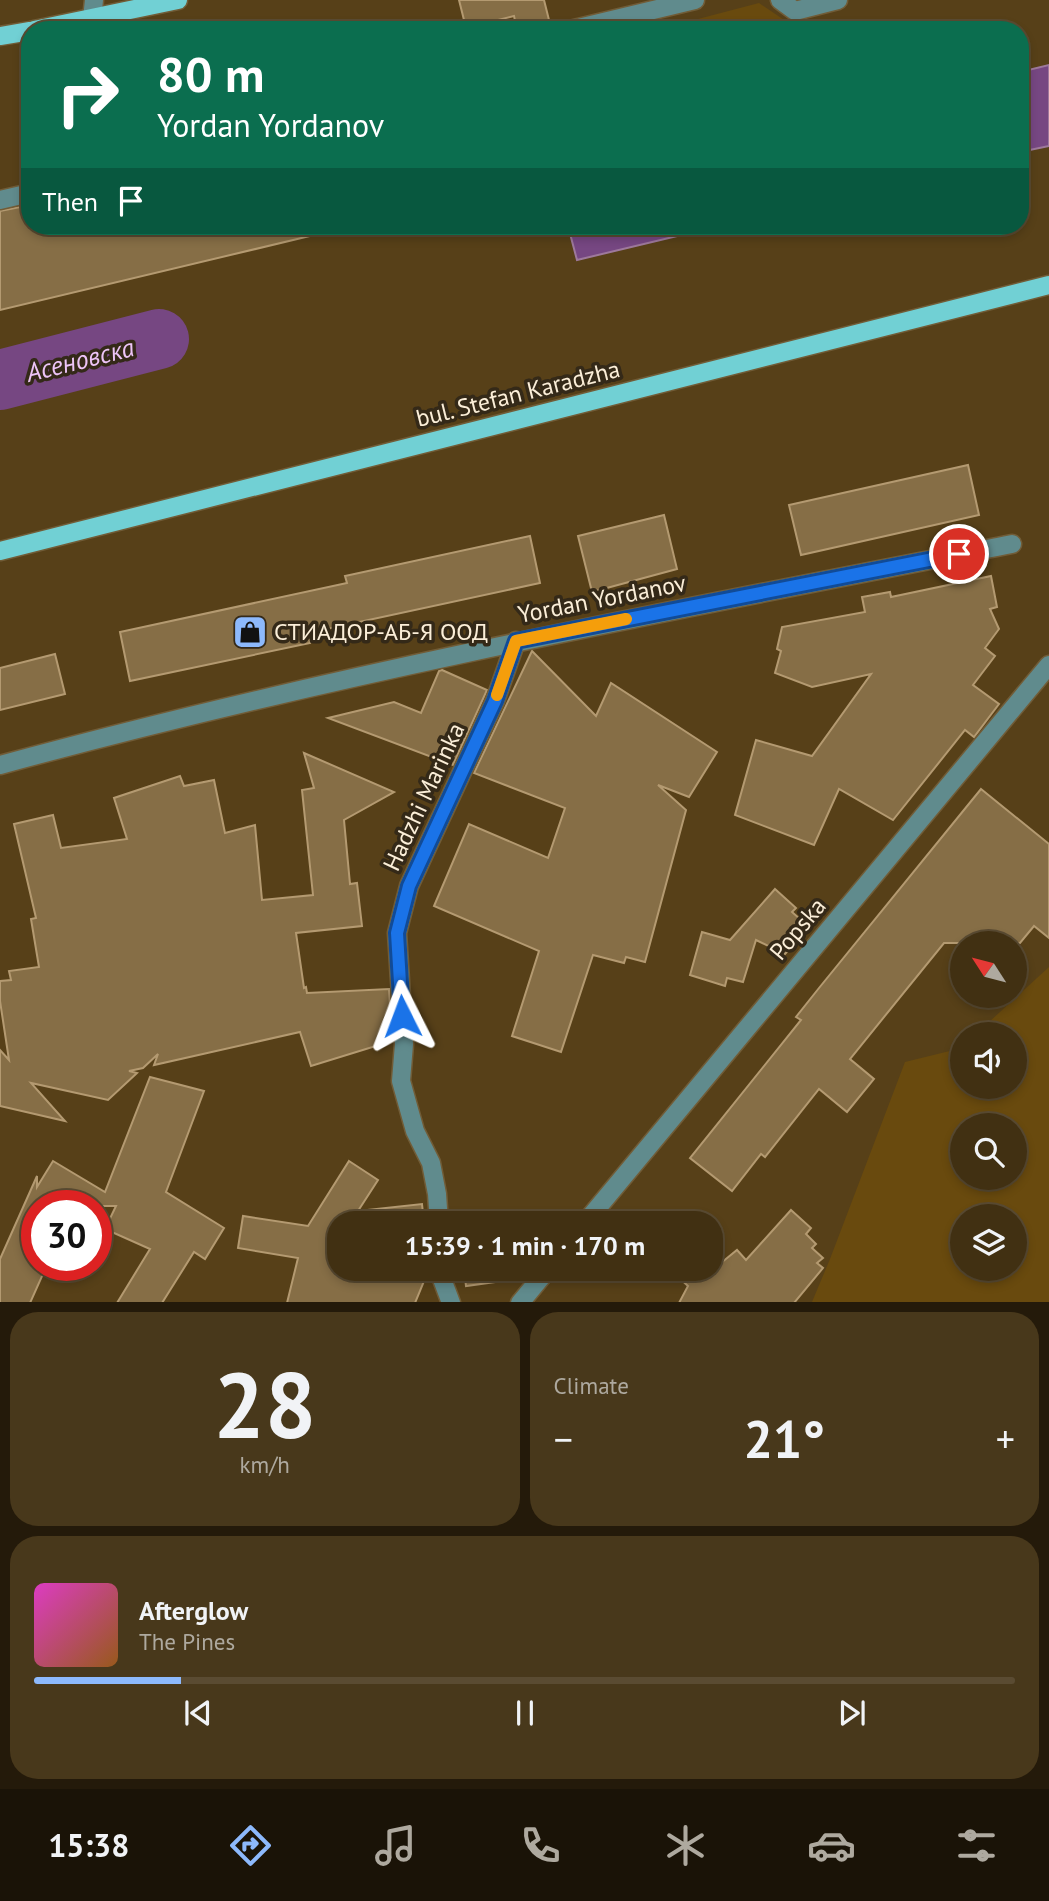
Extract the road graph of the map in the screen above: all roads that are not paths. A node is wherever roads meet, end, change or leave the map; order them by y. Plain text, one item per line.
1 (94, 0) edge
2 (178, 0) edge
3 (695, 0) edge
4 (780, 0) edge
5 (838, 0) edge
6 (92, 19) junction
7 (81, 21) edge
8 (608, 21) edge
9 (21, 32) edge
10 (0, 36) edge
11 (21, 195) edge
12 (0, 200) edge
13 (1049, 285) edge
14 (1012, 544) dead end
15 (0, 551) edge
16 (516, 641) junction
17 (1049, 666) edge
18 (0, 765) edge
19 (438, 1211) edge
20 (595, 1211) edge
21 (443, 1281) edge
22 (538, 1281) edge
23 (451, 1302) edge
24 (521, 1302) edge

1 - 6 street
2 - 6 main road
3 - 8 street
4 - 5 street
6 - 7 main road
9 - 10 main road
11 - 12 street
13 - 15 main road, bul. Stefan Karadzha
14 - 16 street, Yordan Yordanov
16 - 18 street, Yordan Yordanov
16 - 19 street, Hadzhi Marinka
17 - 20 street, Popska
21 - 23 street
22 - 24 street

